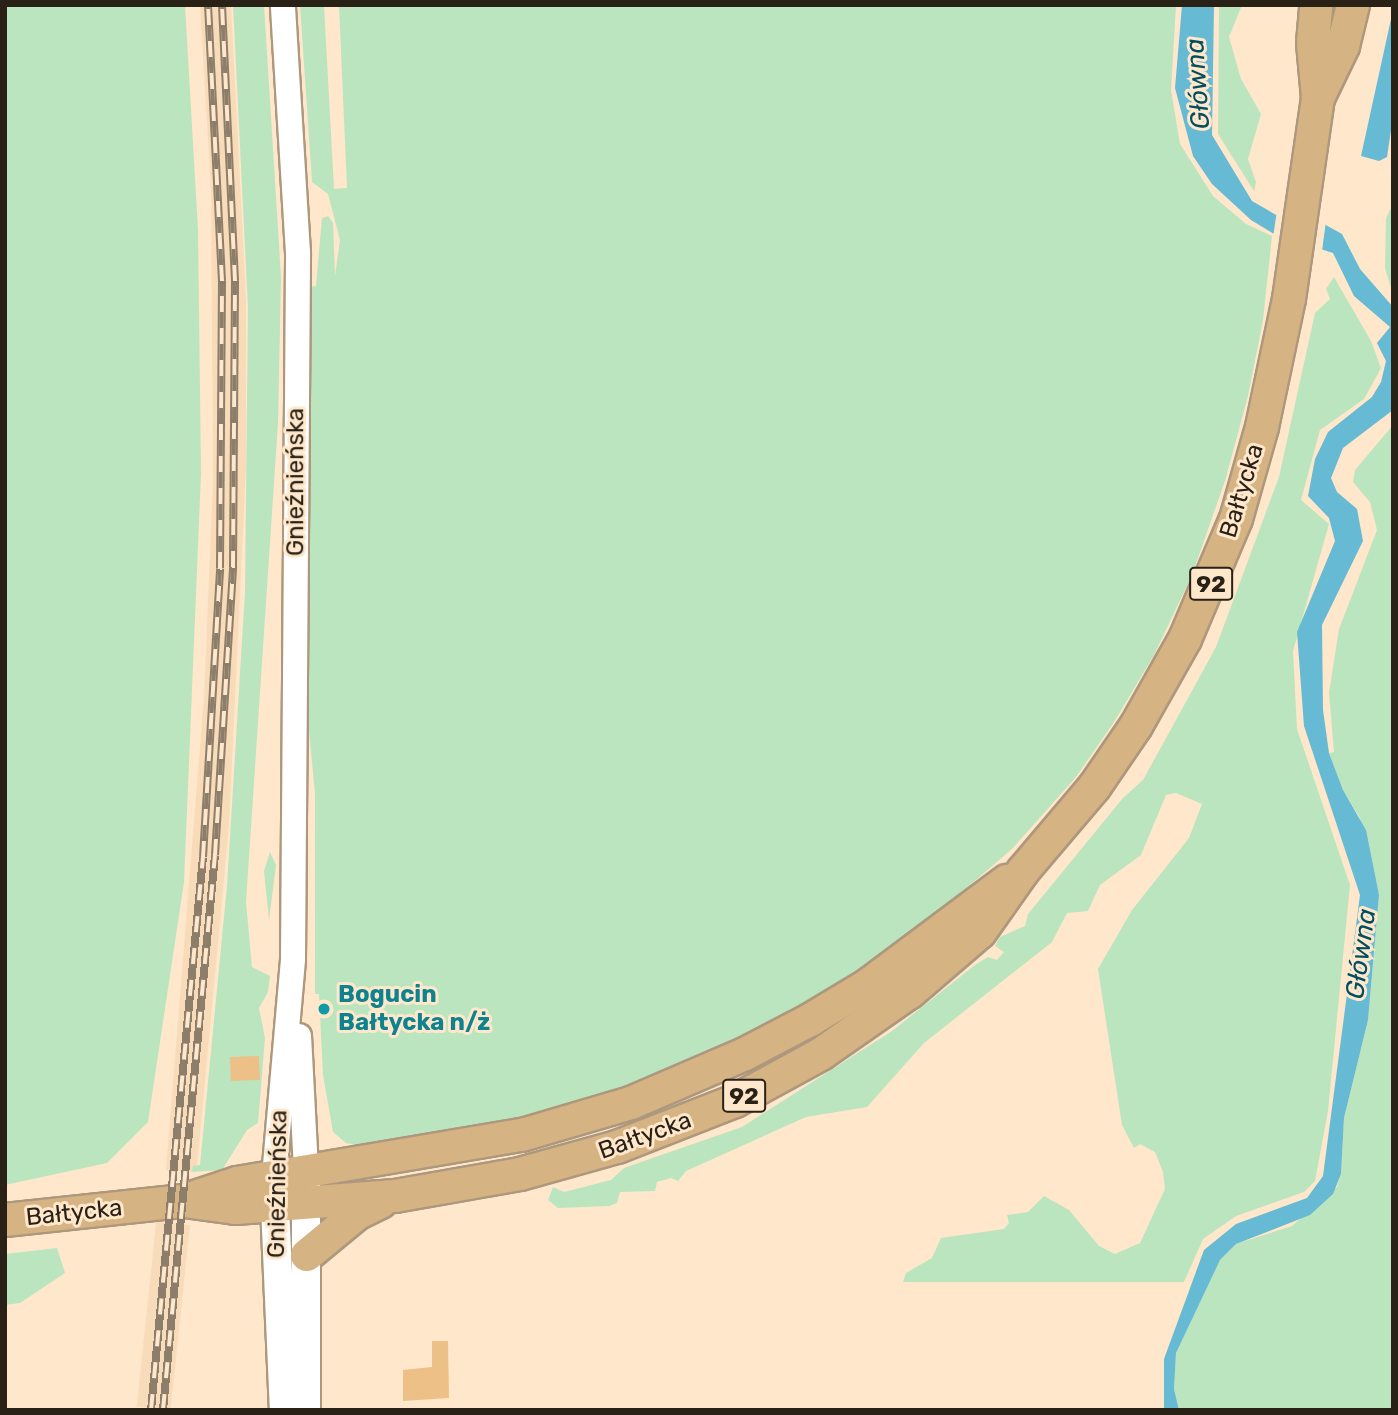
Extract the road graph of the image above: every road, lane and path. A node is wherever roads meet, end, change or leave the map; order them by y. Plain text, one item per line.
1 (283, 5) edge
2 (1316, 5) edge
3 (1353, 5) edge
4 (1318, 98) junction
5 (1023, 871) junction
6 (293, 959) junction
7 (306, 1171) junction
8 (274, 1191) junction
9 (396, 1196) junction
10 (307, 1204) junction
11 (5, 1220) edge
12 (307, 1255) junction
13 (284, 1410) edge
14 (306, 1410) edge

1 - 6 street, Gnieźnieńska
2 - 4 main road, Bałtycka / 92
3 - 4 main road, Bałtycka / 92
4 - 5 main road, Bałtycka / 92
5 - 7 main road, Bałtycka / 92
5 - 9 main road, Bałtycka / 92
6 - 7 street, Gnieźnieńska
6 - 8 street, Gnieźnieńska
7 - 8 main road, Bałtycka / 92
7 - 10 main road, Gnieźnieńska
8 - 10 main road, Bałtycka / 92
8 - 11 main road, Bałtycka / 92
8 - 13 main road, Gnieźnieńska
9 - 10 main road, Bałtycka / 92
9 - 12 main road
10 - 12 main road, Gnieźnieńska
12 - 14 main road, Gnieźnieńska

